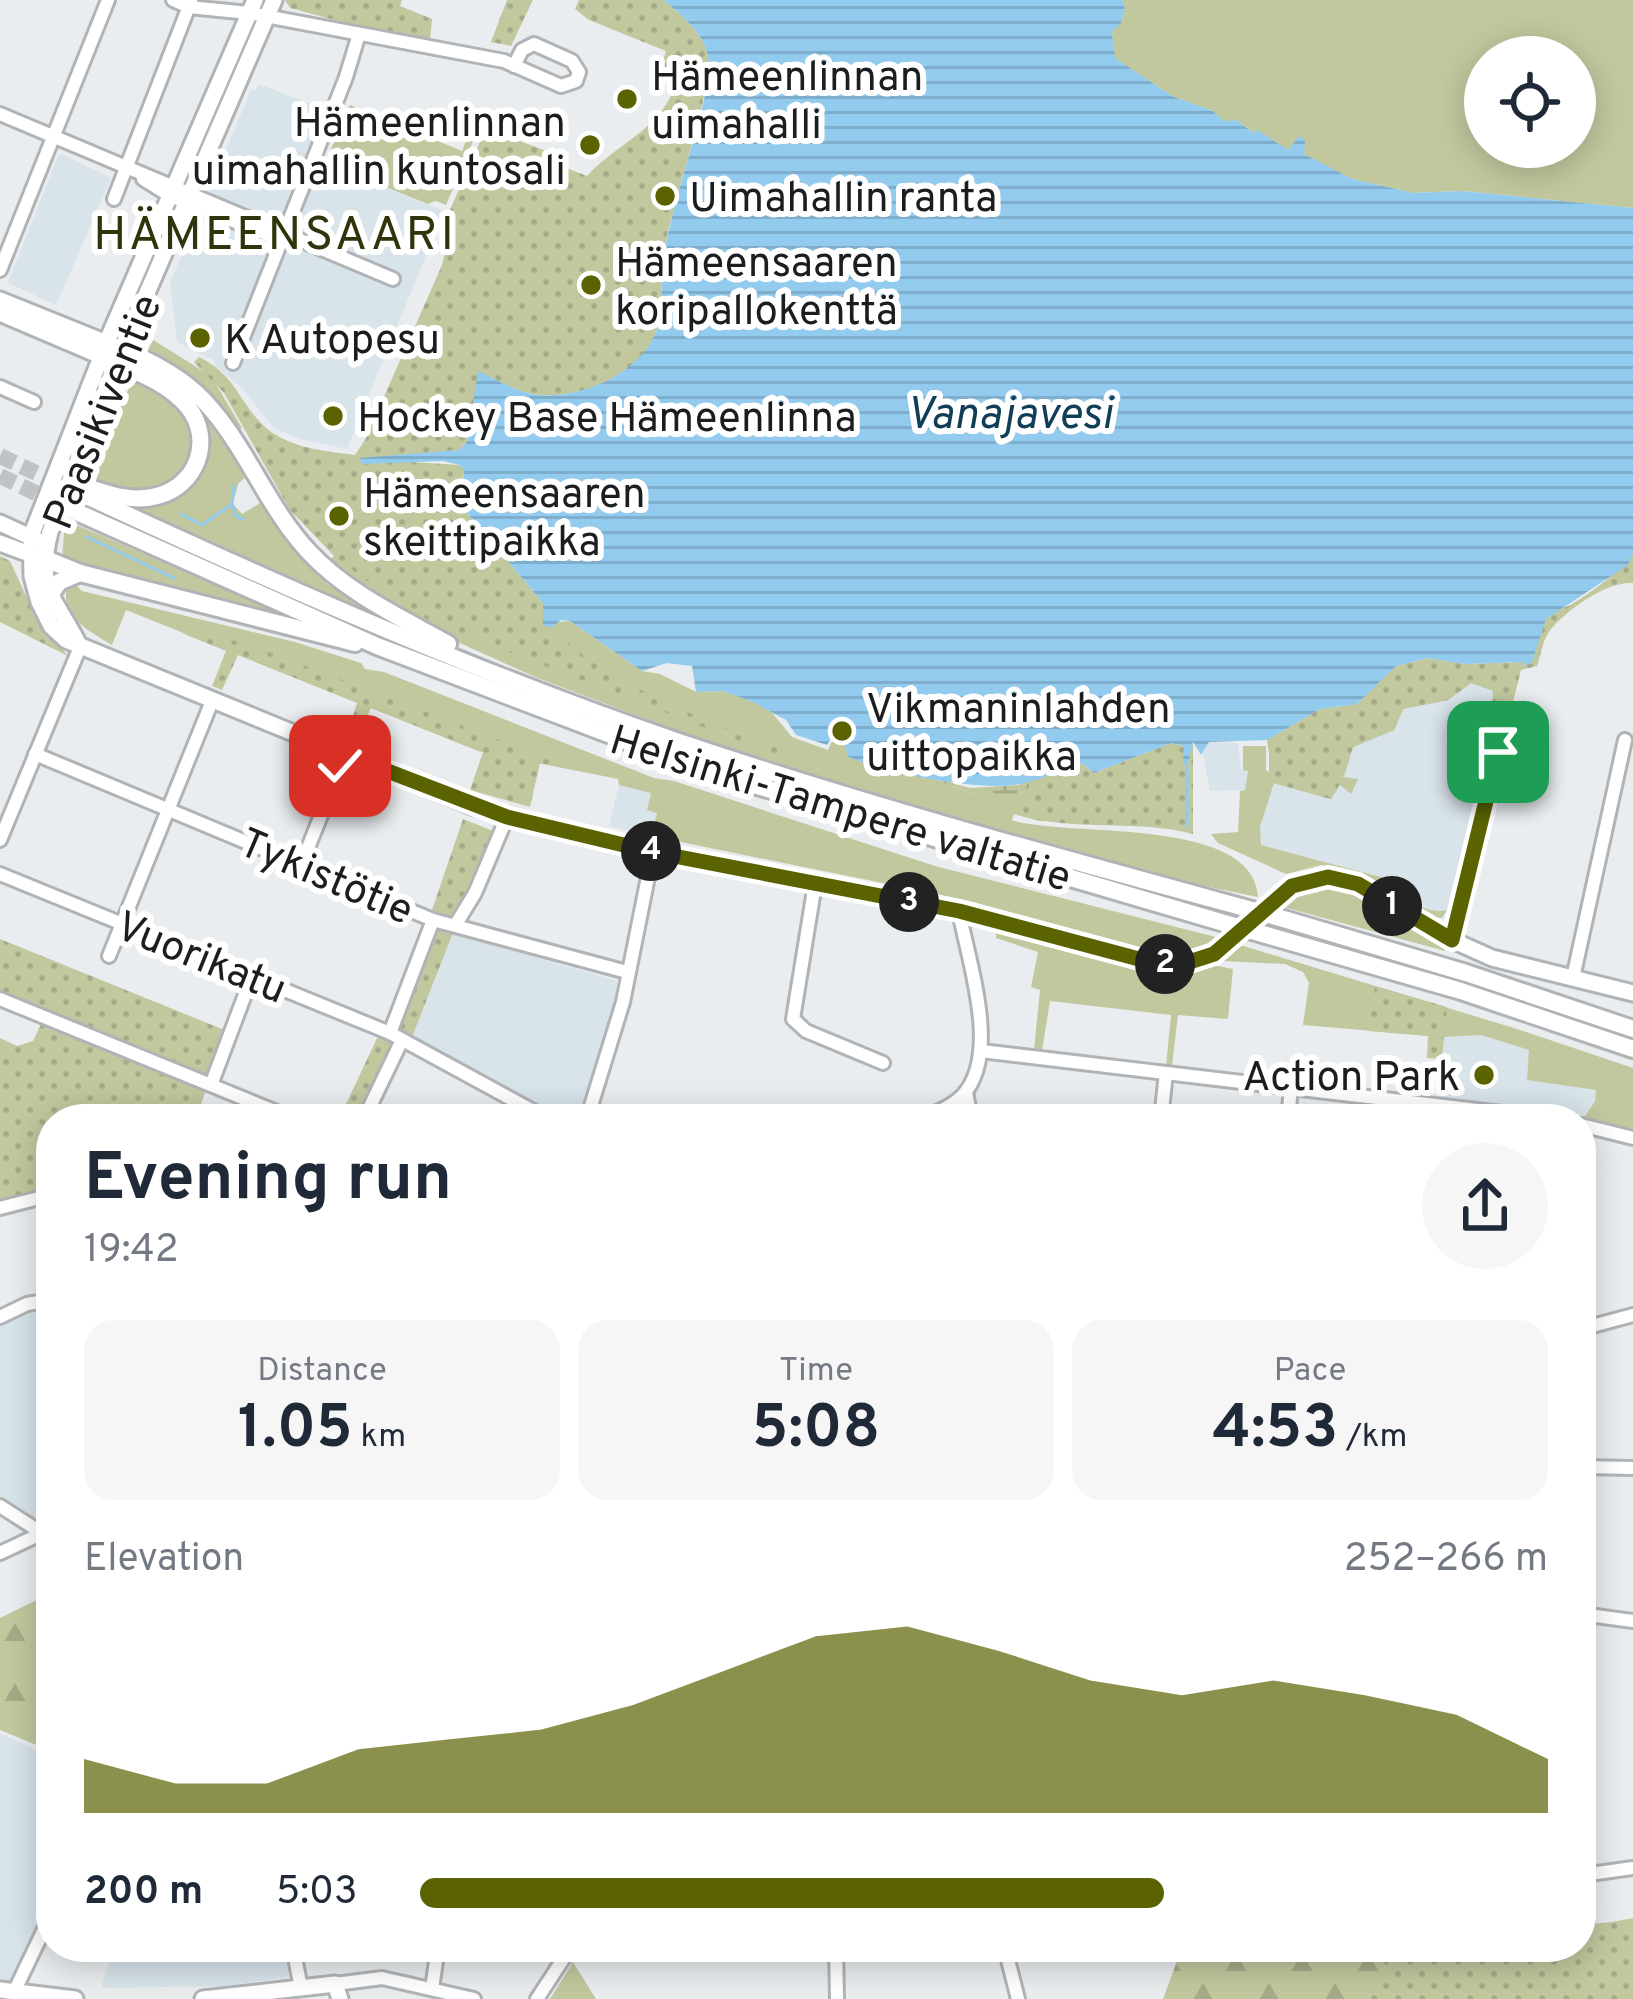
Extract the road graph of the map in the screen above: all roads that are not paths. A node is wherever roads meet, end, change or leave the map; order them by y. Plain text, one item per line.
1 (108, 0) edge
2 (173, 0) edge
3 (274, 0) edge
4 (190, 3) edge
5 (252, 7) edge
6 (267, 16) junction
7 (359, 34) junction
8 (514, 66) junction
9 (0, 113) edge
10 (53, 136) junction
11 (129, 170) junction
12 (173, 191) junction
13 (190, 197) junction
14 (114, 199) dead end
15 (283, 236) junction
16 (0, 270) edge
17 (393, 279) dead end
18 (0, 300) edge
19 (0, 313) edge
20 (112, 353) junction
21 (233, 363) dead end
22 (0, 387) edge
23 (34, 401) dead end
24 (76, 496) junction
25 (0, 523) edge
26 (0, 543) edge
27 (38, 548) junction
28 (80, 573) junction
29 (50, 596) junction
30 (377, 646) junction
31 (80, 647) junction
32 (484, 668) junction
33 (212, 700) junction
34 (1625, 740) dead end
35 (1498, 752) dead end
36 (35, 754) junction
37 (346, 755) junction
38 (167, 808) junction
39 (507, 817) junction
40 (0, 840) edge
41 (653, 852) junction
42 (302, 863) junction
43 (0, 874) edge
44 (815, 884) junction
45 (959, 911) junction
46 (433, 920) junction
47 (122, 924) junction
48 (456, 924) junction
49 (1452, 940) junction
50 (109, 956) dead end
51 (627, 972) junction
52 (252, 976) junction
53 (1573, 978) junction
54 (1633, 992) edge
55 (0, 999) edge
56 (1633, 1030) edge
57 (396, 1036) junction
58 (1633, 1049) edge
59 (981, 1051) junction
60 (884, 1064) dead end
61 (1166, 1073) junction
62 (211, 1085) junction
63 (1291, 1088) junction
64 (966, 1092) junction
65 (257, 1104) edge
66 (370, 1104) edge
67 (521, 1104) edge
68 (591, 1104) edge
69 (953, 1104) edge
70 (968, 1104) edge
71 (1163, 1104) edge
72 (1289, 1104) edge
73 (1428, 1104) edge
74 (1596, 1129) edge
75 (1633, 1138) edge
76 (36, 1199) edge
77 (0, 1208) edge
78 (36, 1302) edge
79 (1633, 1315) edge
80 (0, 1318) edge
81 (1596, 1325) edge
82 (1596, 1467) edge
83 (1633, 1468) edge
84 (0, 1506) edge
85 (36, 1526) edge
86 (36, 1536) edge
87 (0, 1552) edge
88 (1596, 1616) edge
89 (1633, 1621) edge
90 (1633, 1868) edge
91 (1597, 1873) dead end
92 (36, 1941) edge
93 (296, 1962) edge
94 (436, 1962) edge
95 (561, 1962) edge
96 (836, 1962) edge
97 (1009, 1962) edge
98 (301, 1988) junction
99 (432, 1989) junction
100 (7, 1991) edge
101 (337, 1991) edge
102 (242, 1997) edge
103 (75, 1999) edge
104 (203, 1999) edge
105 (474, 1999) edge
106 (537, 1999) edge
107 (837, 1999) edge
108 (1018, 1999) edge

1 - 10 street
2 - 4 street
3 - 6 main road, Paasikiventie
4 - 5 street
4 - 11 street
5 - 6 street
5 - 12 main road, Paasikiventie
6 - 7 street
6 - 13 main road, Paasikiventie
7 - 8 street
7 - 15 street
8 - 8 street
9 - 10 street
10 - 11 street
10 - 16 street
11 - 12 street
11 - 14 street
12 - 13 street
12 - 20 main road, Paasikiventie
13 - 15 street
13 - 20 main road, Paasikiventie
15 - 17 street
15 - 21 street
18 - 20 main road
19 - 20 main road
20 - 24 highway
20 - 27 main road, Paasikiventie
20 - 32 highway
22 - 23 street
24 - 30 highway, Helsinki-Tampere valtatie
24 - 32 highway, Helsinki-Tampere valtatie
25 - 27 main road
26 - 27 main road
27 - 28 highway
27 - 29 main road
27 - 31 main road
28 - 29 highway
28 - 30 highway
29 - 31 main road
30 - 58 highway, Helsinki-Tampere valtatie, bridge
31 - 33 main road
31 - 36 street
32 - 56 highway, Helsinki-Tampere valtatie, bridge
33 - 37 main road
33 - 38 street
34 - 53 street
35 - 49 street
36 - 38 street, Tykistötie
36 - 40 street
37 - 39 main road
37 - 42 street
38 - 42 street, Tykistötie
38 - 47 street
39 - 41 main road
39 - 48 street
41 - 44 main road
41 - 51 street
42 - 46 street, Tykistötie
43 - 47 street, Vuorikatu
44 - 45 main road
44 - 60 street
45 - 49 main road
45 - 59 street
46 - 48 street, Tykistötie
46 - 57 street
47 - 50 street
47 - 52 street, Vuorikatu
48 - 51 street, Tykistötie
49 - 53 main road
51 - 68 street
52 - 57 street, Vuorikatu
52 - 62 street
53 - 54 main road
55 - 62 street
57 - 66 street
57 - 67 street, Vuorikatu
59 - 61 street
59 - 64 street
61 - 63 street
61 - 71 street
62 - 65 street
63 - 72 street
63 - 73 street
64 - 69 street
64 - 70 street
74 - 75 street
76 - 77 street
78 - 80 street
79 - 81 street
82 - 83 street
84 - 85 street
86 - 87 street
88 - 89 street
90 - 91 street
92 - 100 street
93 - 98 street
94 - 99 street
95 - 106 street
96 - 107 street
97 - 108 street
98 - 101 main road
98 - 102 main road
99 - 101 street
99 - 105 street
100 - 103 main road
102 - 104 main road

